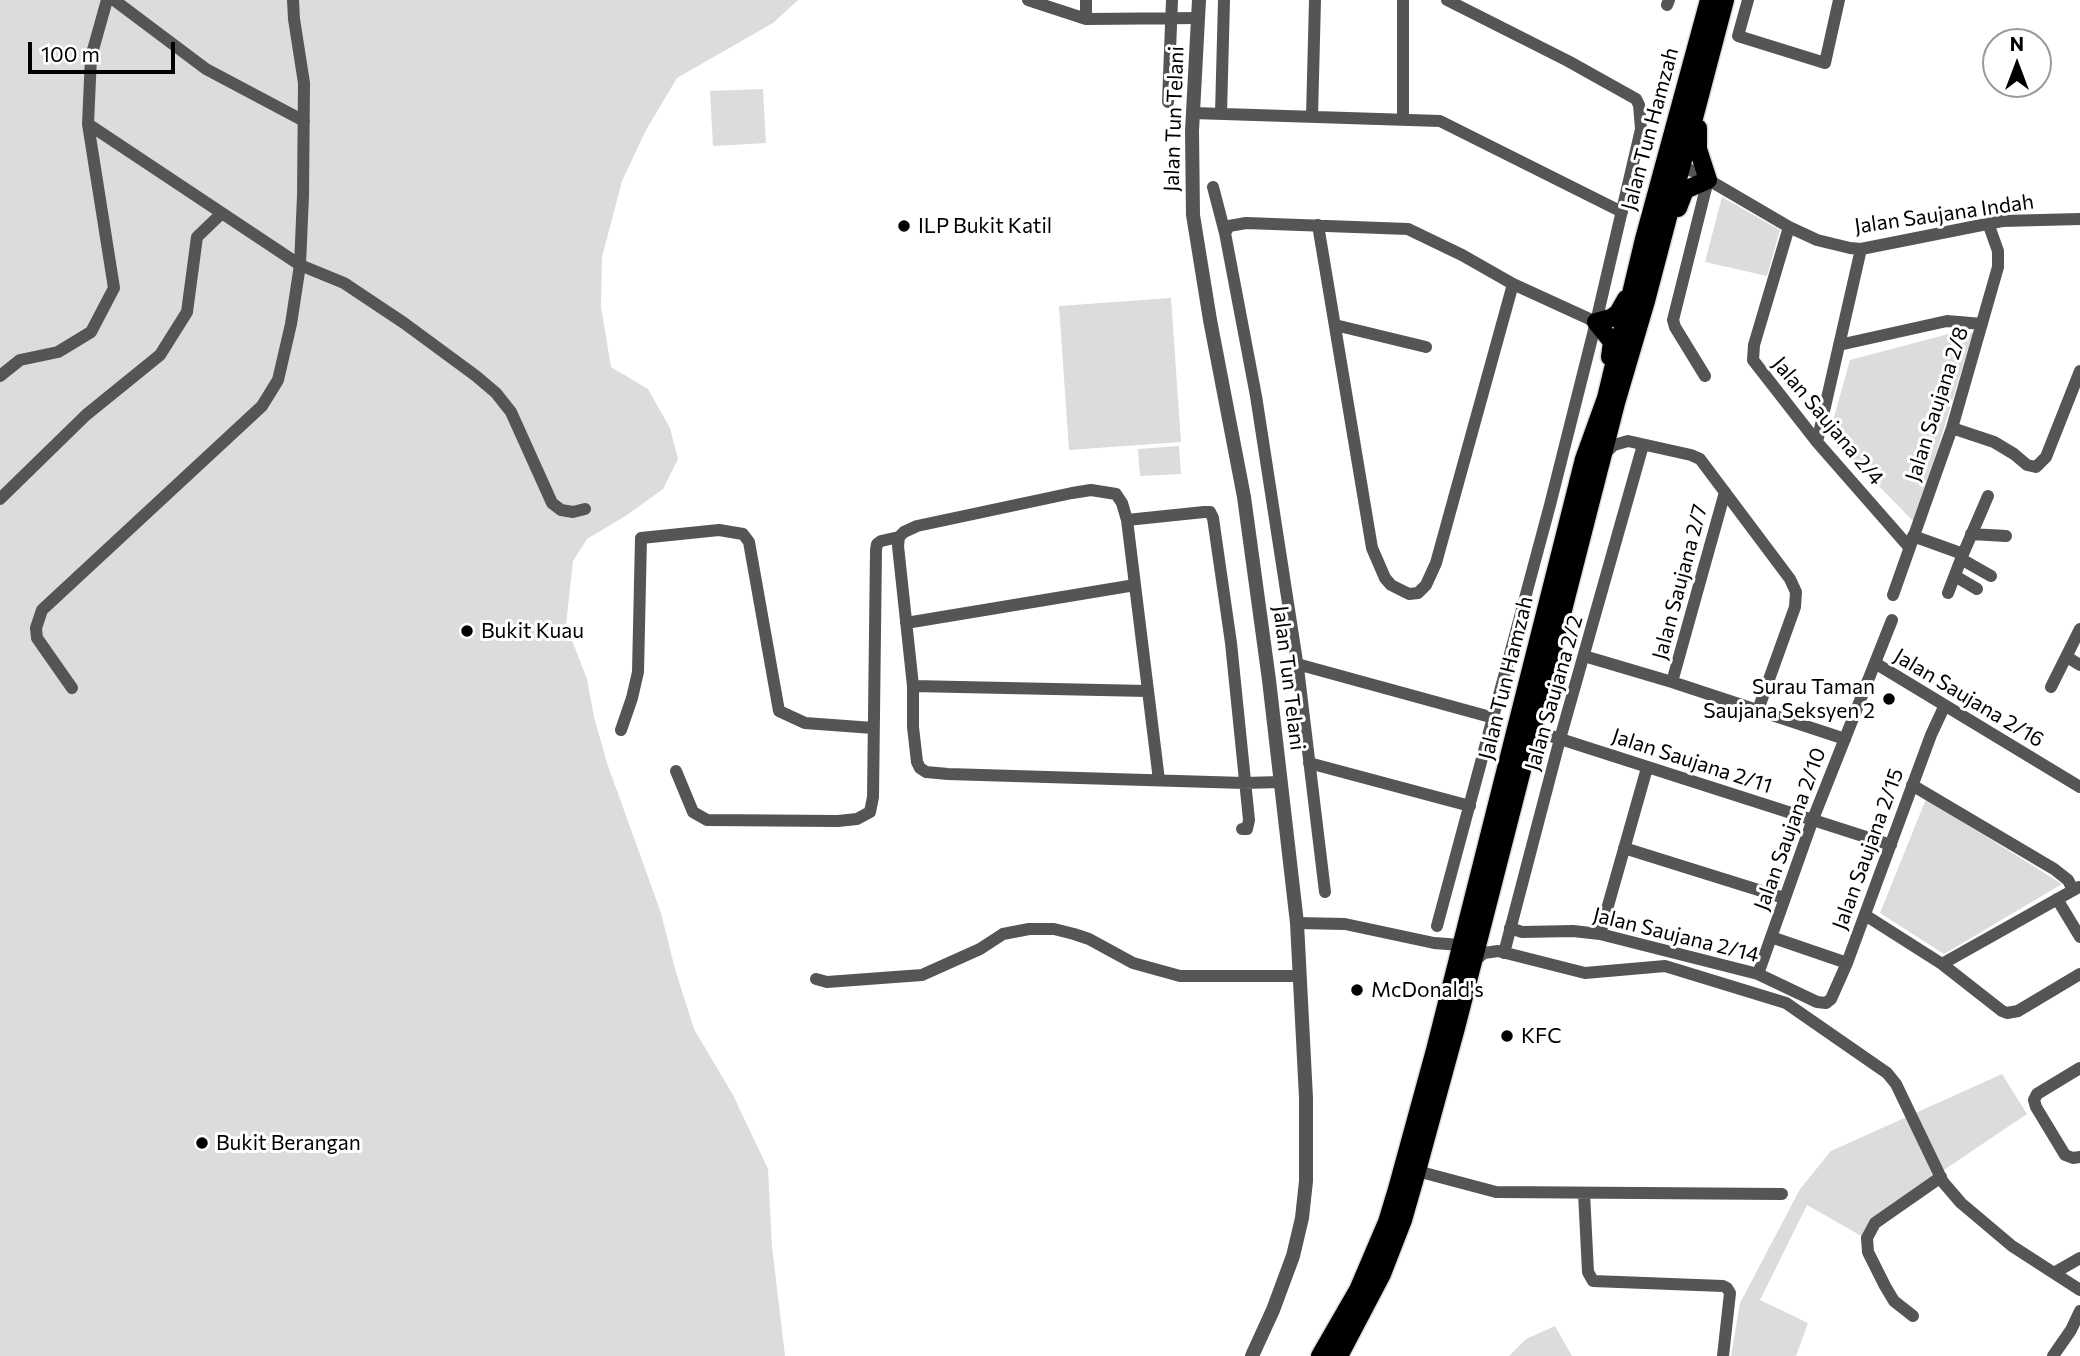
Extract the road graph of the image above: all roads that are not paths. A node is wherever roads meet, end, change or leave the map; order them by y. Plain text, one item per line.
1 (107, 0) edge
2 (114, 0) edge
3 (293, 0) edge
4 (1028, 0) edge
5 (1086, 0) edge
6 (1172, 0) edge
7 (1199, 0) edge
8 (1224, 0) edge
9 (1315, 0) edge
10 (1403, 0) edge
11 (1447, 0) edge
12 (1709, 0) edge
13 (1725, 0) edge
14 (1748, 0) edge
15 (1839, 0) edge
16 (1171, 18) junction
17 (1198, 18) junction
18 (1086, 19) junction
19 (1712, 51) junction
20 (1168, 102) dead end
21 (1193, 113) junction
22 (1221, 114) junction
23 (1312, 117) junction
24 (1404, 120) junction
25 (304, 121) junction
26 (88, 124) junction
27 (1673, 164) junction
28 (1708, 180) junction
29 (1213, 187) dead end
30 (1622, 212) junction
31 (222, 213) junction
32 (2080, 219) edge
33 (1988, 223) junction
34 (1318, 225) junction
35 (1789, 227) junction
36 (1225, 233) junction
37 (1644, 239) junction
38 (1861, 250) junction
39 (300, 265) junction
40 (1650, 284) junction
41 (1513, 285) junction
42 (1597, 322) junction
43 (1982, 324) junction
44 (1335, 325) junction
45 (1839, 345) junction
46 (1426, 347) dead end
47 (2080, 371) edge
48 (0, 376) edge
49 (1705, 376) dead end
50 (1613, 415) junction
51 (1952, 429) junction
52 (1628, 441) junction
53 (1817, 442) junction
54 (1643, 444) junction
55 (1603, 455) junction
56 (1584, 459) junction
57 (1724, 492) junction
58 (1988, 496) dead end
59 (0, 499) edge
60 (584, 509) dead end
61 (1127, 520) junction
62 (1971, 534) junction
63 (2006, 536) dead end
64 (900, 537) junction
65 (1911, 542) junction
66 (1962, 557) junction
67 (1955, 576) junction
68 (1991, 576) dead end
69 (1135, 585) junction
70 (1977, 589) dead end
71 (1948, 593) dead end
72 (1893, 595) dead end
73 (1892, 620) dead end
74 (906, 623) junction
75 (2080, 629) edge
76 (1584, 656) junction
77 (2067, 657) junction
78 (1875, 663) junction
79 (1297, 664) junction
80 (2080, 665) edge
81 (1672, 682) junction
82 (913, 686) junction
83 (2051, 687) dead end
84 (72, 688) dead end
85 (1147, 691) junction
86 (1944, 707) junction
87 (1758, 710) junction
88 (1537, 712) junction
89 (1494, 718) junction
90 (873, 727) junction
91 (621, 730) dead end
92 (1556, 738) junction
93 (1845, 739) junction
94 (1528, 749) junction
95 (1309, 762) junction
96 (1647, 768) junction
97 (676, 771) dead end
98 (1159, 780) junction
99 (1281, 782) junction
100 (1244, 783) junction
101 (1912, 785) junction
102 (2080, 787) edge
103 (1469, 806) junction
104 (1813, 820) junction
105 (1242, 829) dead end
106 (1891, 845) junction
107 (1624, 848) junction
108 (2077, 888) edge
109 (1325, 892) dead end
110 (1784, 898) junction
111 (2057, 899) junction
112 (1865, 915) junction
113 (1297, 923) junction
114 (1437, 926) dead end
115 (1482, 927) junction
116 (1510, 928) junction
117 (1600, 934) junction
118 (1771, 937) junction
119 (2080, 937) edge
120 (1461, 945) junction
121 (1501, 952) junction
122 (1474, 961) junction
123 (1847, 963) junction
124 (1942, 964) junction
125 (1758, 974) junction
126 (2080, 974) edge
127 (1300, 976) junction
128 (816, 979) dead end
129 (1821, 1003) junction
130 (1817, 1023) junction
131 (2080, 1068) edge
132 (2076, 1158) edge
133 (1417, 1171) junction
134 (1941, 1177) junction
135 (1584, 1193) junction
136 (1782, 1194) dead end
137 (2080, 1258) edge
138 (2054, 1273) junction
139 (2080, 1290) edge
140 (2080, 1311) edge
141 (1913, 1316) dead end
142 (1252, 1356) edge
143 (1320, 1356) edge
144 (1339, 1356) edge
145 (1723, 1356) edge
146 (2053, 1356) edge

1 - 26 street
2 - 25 street
3 - 25 street
4 - 18 street
5 - 18 street
6 - 16 street
7 - 17 street, Jalan Tun Telani
8 - 22 street
9 - 23 street
10 - 24 street
11 - 30 street
12 - 27 main road, Jalan Tun Hamzah
13 - 19 main road, Jalan Tun Hamzah
14 - 15 street
16 - 17 street
16 - 18 street
16 - 20 street
17 - 21 street, Jalan Tun Telani
19 - 27 main road, Jalan Tun Hamzah
19 - 28 main road
21 - 22 street
21 - 99 street, Jalan Tun Telani
22 - 23 street
23 - 24 street
24 - 30 street
25 - 39 street
26 - 31 street
26 - 48 street
27 - 28 street, Jalan Saujana Indah
27 - 37 main road, Jalan Tun Hamzah
27 - 40 main road, Jalan Tun Hamzah
28 - 35 street, Jalan Saujana Indah
28 - 40 main road
28 - 49 street
29 - 36 street
30 - 42 street
31 - 39 street
31 - 59 street
32 - 33 street, Jalan Saujana Indah
33 - 38 street, Jalan Saujana Indah
33 - 43 street, Jalan Saujana 2/8
34 - 36 street
34 - 41 street
34 - 44 street
35 - 38 street, Jalan Saujana Indah
35 - 53 street, Jalan Saujana 2/4
36 - 79 street
37 - 42 main road
37 - 56 main road, Jalan Tun Hamzah
38 - 45 street
39 - 60 street
39 - 84 street
40 - 50 main road, Jalan Tun Hamzah
41 - 42 street
41 - 44 street
42 - 56 main road
42 - 89 street
43 - 45 street
43 - 51 street, Jalan Saujana 2/8
44 - 46 street
45 - 53 street
47 - 51 street
50 - 52 street
50 - 55 main road, Jalan Tun Hamzah
51 - 65 street, Jalan Saujana 2/8
52 - 54 street
52 - 55 street
53 - 65 street, Jalan Saujana 2/4
54 - 57 street
54 - 76 street, Jalan Saujana 2/2
55 - 88 main road, Jalan Tun Hamzah
56 - 120 main road, Jalan Tun Hamzah
57 - 81 street, Jalan Saujana 2/7
57 - 87 street
58 - 62 street
61 - 64 street
61 - 69 street
61 - 100 street
62 - 63 street
62 - 66 street
64 - 74 street
64 - 90 street
65 - 66 street
65 - 72 street, Jalan Saujana 2/8
66 - 67 street
66 - 68 street
67 - 70 street
67 - 71 street
69 - 74 street
69 - 85 street
73 - 78 street, Jalan Saujana 2/10
74 - 82 street
75 - 77 street
76 - 81 street
76 - 92 street, Jalan Saujana 2/2
77 - 80 street
77 - 83 street
78 - 86 street, Jalan Saujana 2/16
78 - 93 street, Jalan Saujana 2/10
79 - 89 street
79 - 95 street
81 - 87 street
82 - 85 street
82 - 98 street
85 - 98 street
86 - 101 street, Jalan Saujana 2/15
86 - 102 street, Jalan Saujana 2/16
87 - 93 street
88 - 92 street
88 - 94 main road, Jalan Tun Hamzah
89 - 103 street
90 - 91 street
90 - 97 street
92 - 94 street
92 - 96 street, Jalan Saujana 2/11
92 - 116 street, Jalan Saujana 2/2
93 - 104 street, Jalan Saujana 2/10
94 - 115 main road, Jalan Tun Hamzah
95 - 103 street
95 - 109 street
96 - 104 street, Jalan Saujana 2/11
96 - 107 street
98 - 100 street
99 - 100 street
99 - 113 street, Jalan Tun Telani
100 - 105 street
101 - 106 street, Jalan Saujana 2/15
101 - 108 street
103 - 114 street
104 - 106 street, Jalan Saujana 2/11
104 - 110 street, Jalan Saujana 2/10
106 - 112 street, Jalan Saujana 2/15
107 - 110 street
107 - 117 street
108 - 111 street
110 - 118 street, Jalan Saujana 2/10
111 - 119 street
111 - 124 street
112 - 123 street, Jalan Saujana 2/15
112 - 124 street
113 - 120 street
113 - 127 street, Jalan Tun Telani
115 - 121 street
115 - 122 main road, Jalan Tun Hamzah
116 - 117 street, Jalan Saujana 2/14
116 - 121 street, Jalan Saujana 2/2
117 - 125 street, Jalan Saujana 2/14
118 - 123 street
118 - 125 street, Jalan Saujana 2/10
120 - 143 main road, Jalan Tun Hamzah
121 - 122 street
121 - 130 street
122 - 133 main road, Jalan Tun Hamzah
123 - 129 street, Jalan Saujana 2/15
124 - 126 street
125 - 129 street, Jalan Saujana 2/14
127 - 128 street
127 - 142 street, Jalan Tun Telani
129 - 130 street
130 - 134 street
131 - 132 street
133 - 135 street
133 - 144 main road, Jalan Tun Hamzah
134 - 138 street
134 - 141 street
135 - 136 street
135 - 145 street
137 - 138 street
138 - 139 street
140 - 146 street

